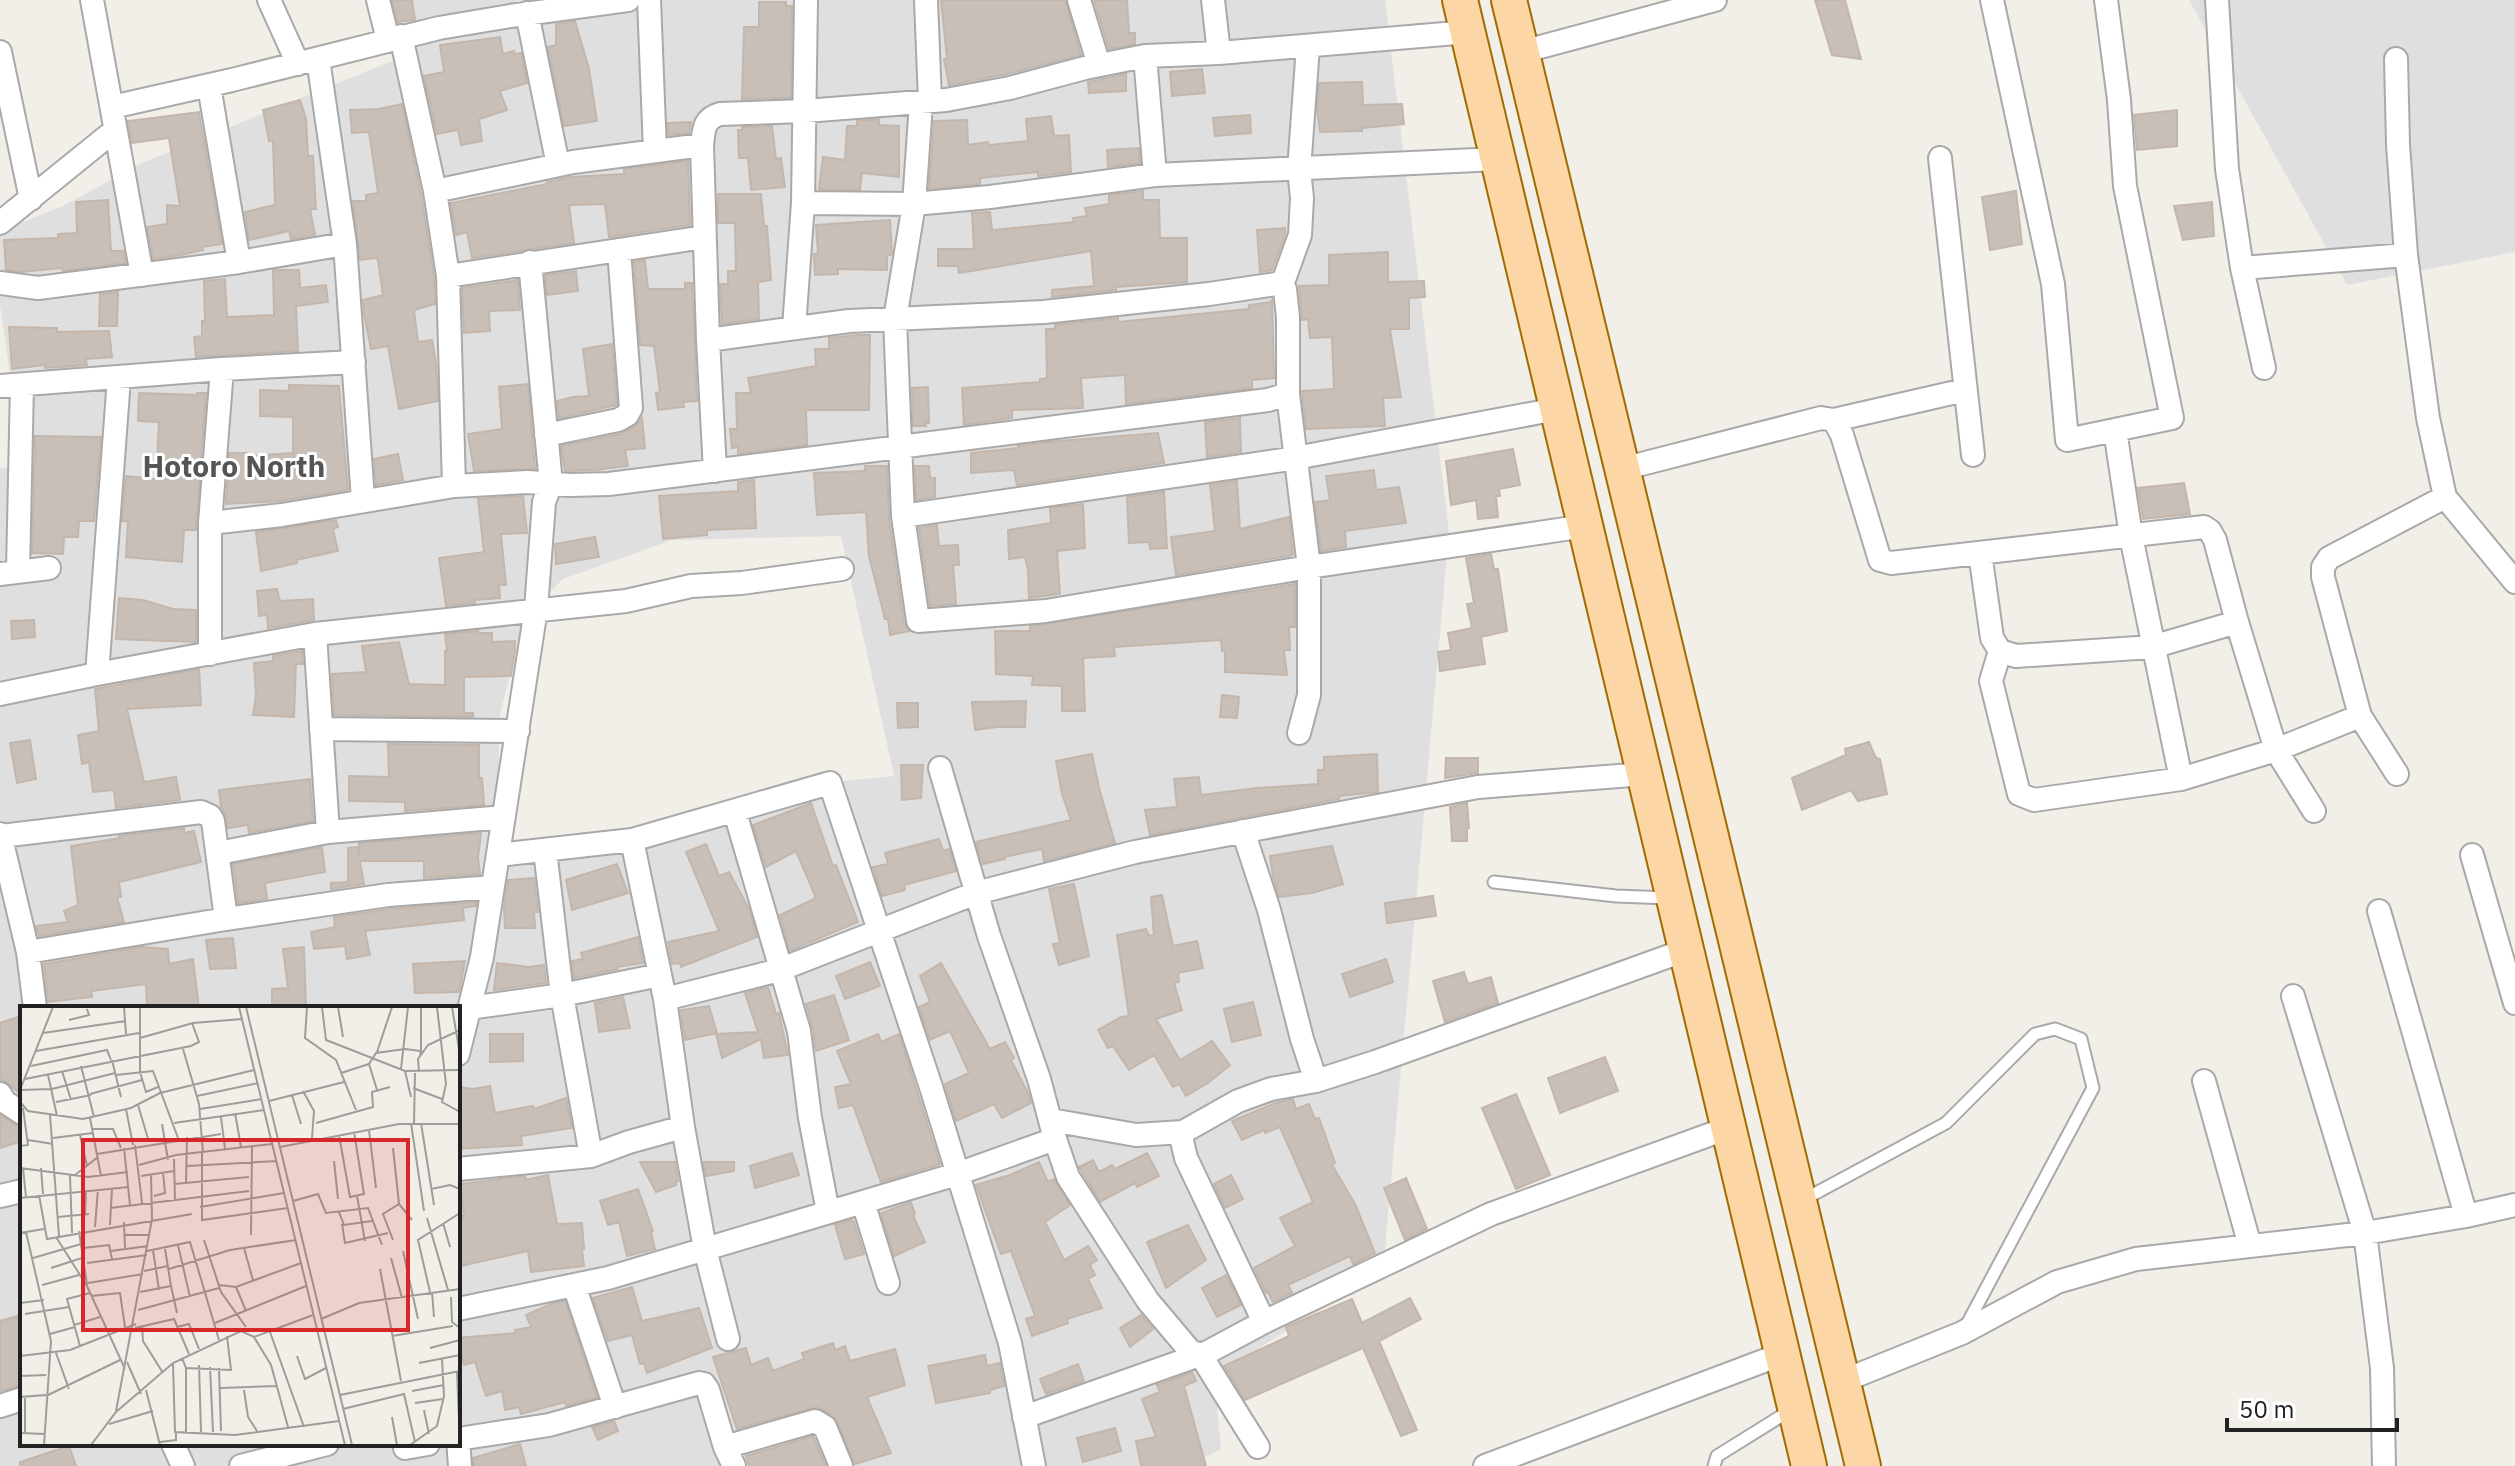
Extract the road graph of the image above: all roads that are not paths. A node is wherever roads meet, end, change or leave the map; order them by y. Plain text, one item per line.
1 (92, 0) edge
2 (269, 0) edge
3 (378, 0) edge
4 (628, 0) edge
5 (649, 0) edge
6 (806, 0) edge
7 (926, 0) edge
8 (1079, 0) edge
9 (1213, 0) edge
10 (1509, 0) edge
11 (1715, 0) edge
12 (1992, 0) edge
13 (2106, 0) edge
14 (2217, 0) edge
15 (515, 10) edge
16 (1464, 16) edge
17 (394, 38) junction
18 (1308, 46) junction
19 (0, 52) edge
20 (1522, 52) junction
21 (1219, 53) junction
22 (1145, 56) junction
23 (2396, 59) dead end
24 (308, 62) junction
25 (1099, 65) junction
26 (209, 86) junction
27 (926, 102) junction
28 (805, 111) junction
29 (114, 118) junction
30 (702, 145) junction
31 (655, 151) junction
32 (1940, 158) dead end
33 (1498, 159) junction
34 (558, 165) junction
35 (1299, 170) junction
36 (1155, 175) junction
37 (435, 191) junction
38 (31, 199) junction
39 (803, 203) junction
40 (914, 204) junction
41 (0, 223) edge
42 (704, 237) junction
43 (345, 244) junction
44 (619, 250) junction
45 (2406, 255) junction
46 (239, 262) junction
47 (530, 262) junction
48 (2242, 268) junction
49 (142, 275) junction
50 (448, 276) junction
51 (0, 283) edge
52 (1282, 285) junction
53 (895, 319) junction
54 (794, 328) junction
55 (708, 340) junction
56 (354, 362) junction
57 (2264, 368) dead end
58 (222, 369) junction
59 (119, 378) junction
60 (11, 386) edge
61 (1965, 390) junction
62 (1288, 394) junction
63 (1557, 409) junction
64 (1834, 420) junction
65 (2115, 430) junction
66 (546, 435) junction
67 (899, 447) junction
68 (1973, 455) dead end
69 (1295, 458) junction
70 (1622, 469) junction
71 (715, 471) junction
72 (551, 484) junction
73 (454, 486) junction
74 (2445, 497) junction
75 (363, 500) junction
76 (903, 516) junction
77 (210, 523) junction
78 (1585, 526) junction
79 (2131, 536) junction
80 (1980, 553) junction
81 (1309, 567) junction
82 (49, 568) dead end
83 (842, 569) dead end
84 (9, 572) edge
85 (2515, 582) edge
86 (536, 609) junction
87 (2237, 622) junction
88 (315, 634) junction
89 (2152, 647) junction
90 (2000, 651) junction
91 (210, 654) junction
92 (97, 674) junction
93 (0, 694) edge
94 (2360, 716) junction
95 (321, 729) junction
96 (518, 731) junction
97 (1299, 733) dead end
98 (2276, 750) junction
99 (940, 768) dead end
100 (1644, 774) junction
101 (2397, 774) dead end
102 (2181, 779) junction
103 (2314, 811) dead end
104 (735, 812) junction
105 (504, 817) junction
106 (1243, 831) junction
107 (328, 832) junction
108 (0, 835) edge
109 (632, 840) junction
110 (545, 850) junction
111 (218, 853) junction
112 (498, 855) junction
113 (2472, 855) dead end
114 (1494, 882) dead end
115 (493, 887) junction
116 (976, 893) junction
117 (1674, 898) junction
118 (8, 906) edge
119 (2379, 911) dead end
120 (226, 919) junction
121 (879, 931) junction
122 (1686, 950) junction
123 (28, 952) junction
124 (779, 970) junction
125 (660, 975) junction
126 (562, 995) junction
127 (2293, 996) dead end
128 (665, 999) junction
129 (2515, 1003) edge
130 (35, 1006) edge
131 (469, 1008) junction
132 (460, 1041) edge
133 (1316, 1081) junction
134 (2204, 1081) dead end
135 (0, 1094) edge
136 (20, 1112) edge
137 (683, 1127) junction
138 (1728, 1128) junction
139 (1053, 1130) junction
140 (1183, 1132) junction
141 (591, 1156) junction
142 (460, 1169) edge
143 (957, 1174) junction
144 (20, 1191) edge
145 (0, 1196) edge
146 (863, 1202) junction
147 (1799, 1202) junction
148 (2515, 1205) edge
149 (828, 1212) junction
150 (2466, 1216) junction
151 (2365, 1233) junction
152 (2250, 1246) junction
153 (705, 1249) junction
154 (888, 1283) dead end
155 (574, 1285) junction
156 (460, 1309) edge
157 (1264, 1322) junction
158 (1962, 1333) junction
159 (728, 1339) dead end
160 (1200, 1354) junction
161 (1782, 1354) junction
162 (1843, 1381) junction
163 (20, 1400) edge
164 (0, 1406) edge
165 (615, 1407) junction
166 (1795, 1408) junction
167 (1024, 1417) junction
168 (460, 1439) edge
169 (174, 1446) edge
170 (319, 1446) edge
171 (459, 1446) edge
172 (1258, 1447) dead end
173 (730, 1457) edge
174 (183, 1466) edge
175 (241, 1466) edge
176 (460, 1466) edge
177 (841, 1466) edge
178 (1034, 1466) edge
179 (1485, 1466) edge
180 (1714, 1466) edge
181 (1809, 1466) edge
182 (1863, 1466) edge
183 (2384, 1466) edge

1 - 29 street
2 - 24 street
3 - 17 street
4 - 15 street
5 - 31 street
6 - 28 street
7 - 27 street
8 - 25 street
9 - 21 street
10 - 20 main road
11 - 20 street
12 - 65 street
13 - 65 street
14 - 48 street
15 - 17 street
15 - 34 street
16 - 18 street
16 - 33 main road
17 - 24 street
17 - 37 street
18 - 21 street
18 - 35 street
19 - 38 street
20 - 70 main road
21 - 22 street
22 - 25 street
22 - 36 street
23 - 45 street
24 - 26 street
24 - 43 street
25 - 27 street
26 - 29 street
26 - 46 street
27 - 28 street
27 - 40 street
28 - 30 street
28 - 39 street
29 - 38 street
29 - 49 street
30 - 31 street
30 - 42 street
31 - 34 street
32 - 61 street
33 - 35 street
33 - 63 main road
34 - 37 street
35 - 36 street
35 - 52 street
36 - 40 street
37 - 50 street
38 - 41 street
39 - 40 street
39 - 54 street
40 - 53 street
42 - 44 street
42 - 55 street
43 - 46 street
43 - 56 street
44 - 47 street
44 - 66 street
45 - 48 street
45 - 74 street
46 - 49 street
47 - 50 street
47 - 66 street
48 - 57 street
49 - 51 street
50 - 73 street
52 - 53 street
52 - 62 street
53 - 54 street
53 - 67 street
54 - 55 street
55 - 71 street
56 - 58 street
56 - 75 street
58 - 59 street
58 - 77 street
59 - 60 street
59 - 92 street
60 - 84 street
61 - 64 street
61 - 68 street
62 - 67 street
62 - 69 street
63 - 69 street
63 - 78 main road
64 - 70 street
64 - 80 street
65 - 79 street
66 - 72 street
67 - 71 street
67 - 76 street
69 - 76 street
69 - 81 street
70 - 147 main road
71 - 72 street
72 - 73 street
72 - 86 street
73 - 75 street
74 - 85 street
74 - 94 street
75 - 77 street
76 - 81 street
77 - 91 street
78 - 81 street
78 - 100 main road
79 - 80 street
79 - 87 street
79 - 89 street
80 - 90 street
81 - 97 street
82 - 84 street
83 - 86 street
86 - 88 street
86 - 96 street
87 - 89 street
87 - 98 street
88 - 91 street
88 - 95 street
89 - 90 street
89 - 102 street
90 - 102 street
91 - 92 street
92 - 93 street
94 - 98 street
94 - 101 street
95 - 96 street
95 - 107 street
96 - 105 street
98 - 102 street
98 - 103 street
99 - 116 street
100 - 106 street
100 - 117 main road
104 - 109 street
104 - 121 street
104 - 124 street
105 - 107 street
105 - 112 street
106 - 116 street
106 - 133 street
107 - 111 street
108 - 111 street
108 - 118 street
109 - 110 street
109 - 125 street
110 - 112 street
110 - 126 street
111 - 120 street
112 - 115 street
113 - 129 street
114 - 117 lane
115 - 120 street
115 - 131 street
116 - 121 street
116 - 139 street
117 - 122 main road
118 - 123 street
119 - 150 street
120 - 123 street
121 - 124 street
121 - 143 street
122 - 133 street
122 - 138 main road
123 - 130 street
124 - 128 street
124 - 149 street
125 - 126 street
125 - 128 street
126 - 131 street
126 - 141 street
127 - 151 street
128 - 137 street
131 - 132 street
133 - 140 street
134 - 152 street
135 - 136 street
137 - 141 street
137 - 153 street
138 - 157 street
138 - 161 main road
139 - 140 street
139 - 143 street
139 - 160 street
140 - 157 street
141 - 142 street
143 - 146 street
143 - 167 street
144 - 145 street
146 - 149 street
146 - 154 street
147 - 158 lane
147 - 162 main road
148 - 150 street
149 - 153 street
150 - 151 street
151 - 152 street
151 - 183 street
152 - 158 street
153 - 155 street
153 - 159 street
155 - 156 street
155 - 165 street
157 - 160 street
158 - 162 street
160 - 167 street
160 - 172 street
161 - 166 main road
161 - 179 street
162 - 182 main road
163 - 164 street
165 - 168 street
165 - 173 street
166 - 180 lane
166 - 181 main road
167 - 178 street
169 - 174 street
170 - 175 street
171 - 176 street
173 - 177 street

